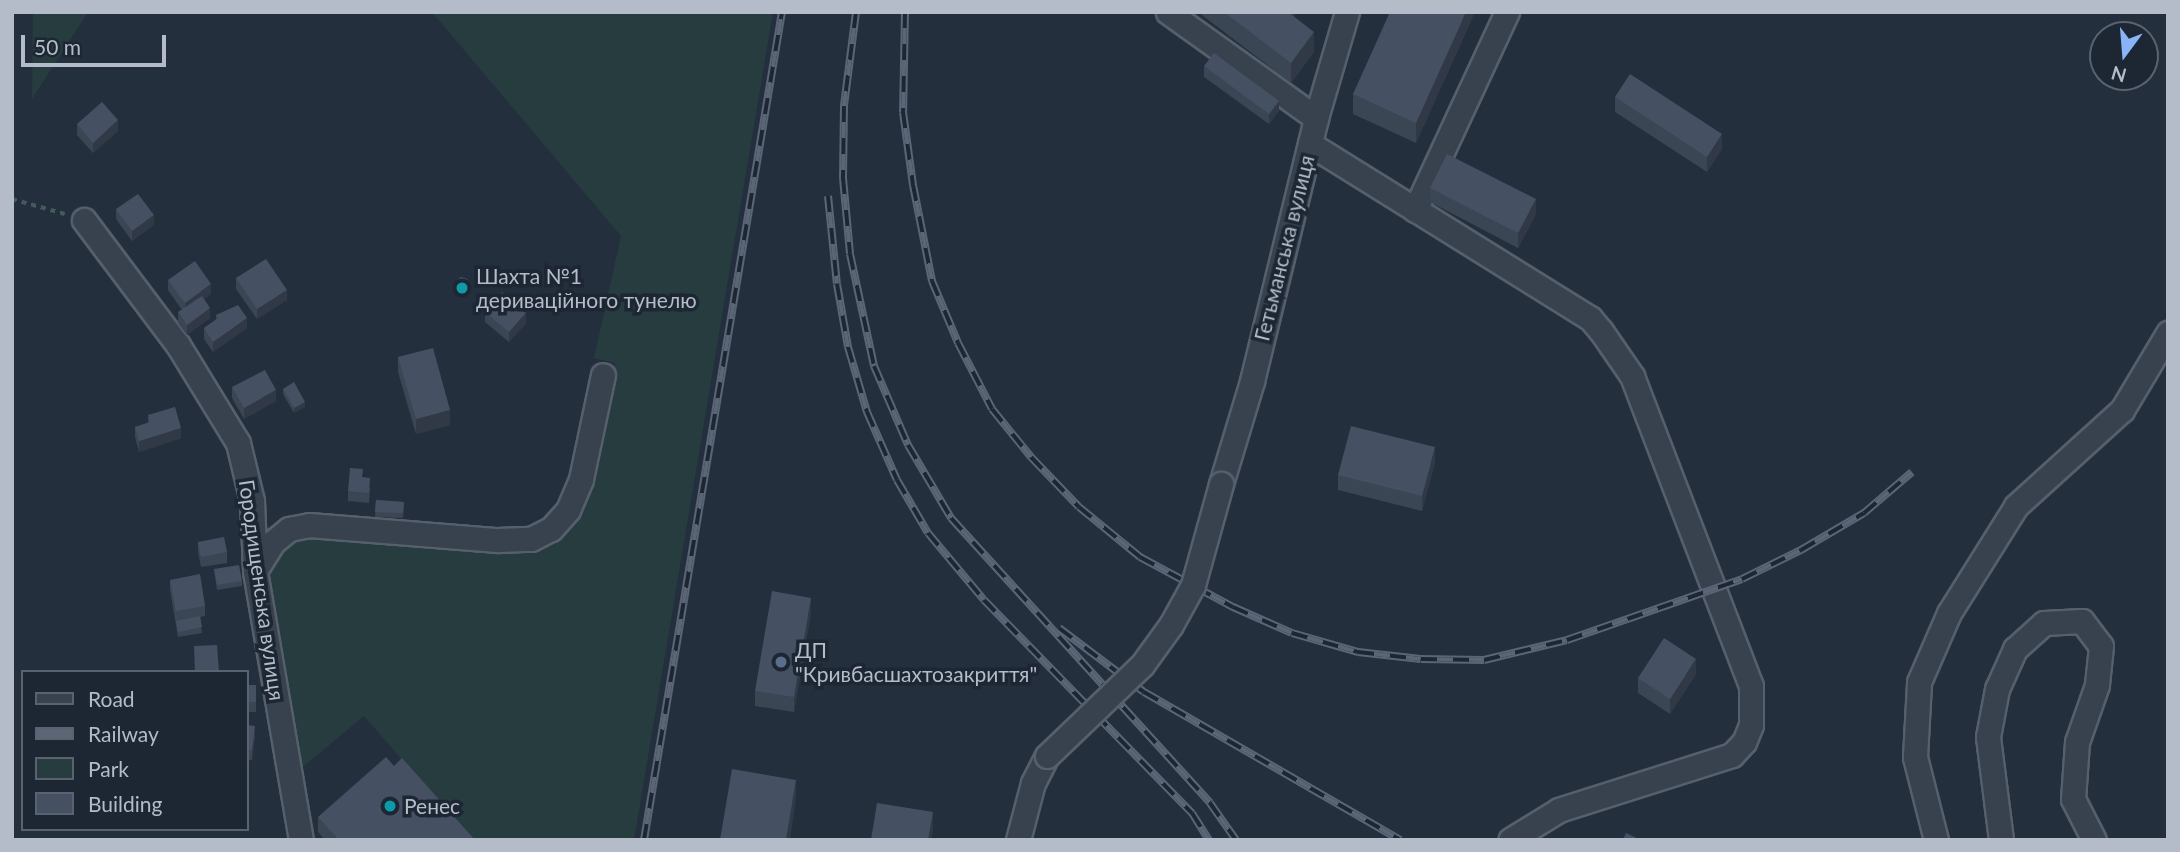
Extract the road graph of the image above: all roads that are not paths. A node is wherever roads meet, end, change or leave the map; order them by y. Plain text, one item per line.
1 (1168, 12) edge
2 (1347, 12) edge
3 (1507, 12) edge
4 (1316, 118) junction
5 (1310, 144) junction
6 (1415, 210) junction
7 (84, 220) road end
8 (2168, 333) edge
9 (603, 375) dead end
10 (255, 571) junction
11 (301, 840) edge
12 (1018, 840) edge
13 (1510, 840) edge
14 (1936, 840) edge
15 (2001, 840) edge
16 (2094, 840) edge

1 - 4 street
2 - 4 street, Гетьманська вулиця
3 - 6 street
4 - 5 street, Гетьманська вулиця
5 - 6 street
5 - 12 street, Гетьманська вулиця, bridge
6 - 13 street
7 - 10 street, Городищенська вулиця
8 - 14 street
9 - 10 street
10 - 11 street, Городищенська вулиця
15 - 16 street

